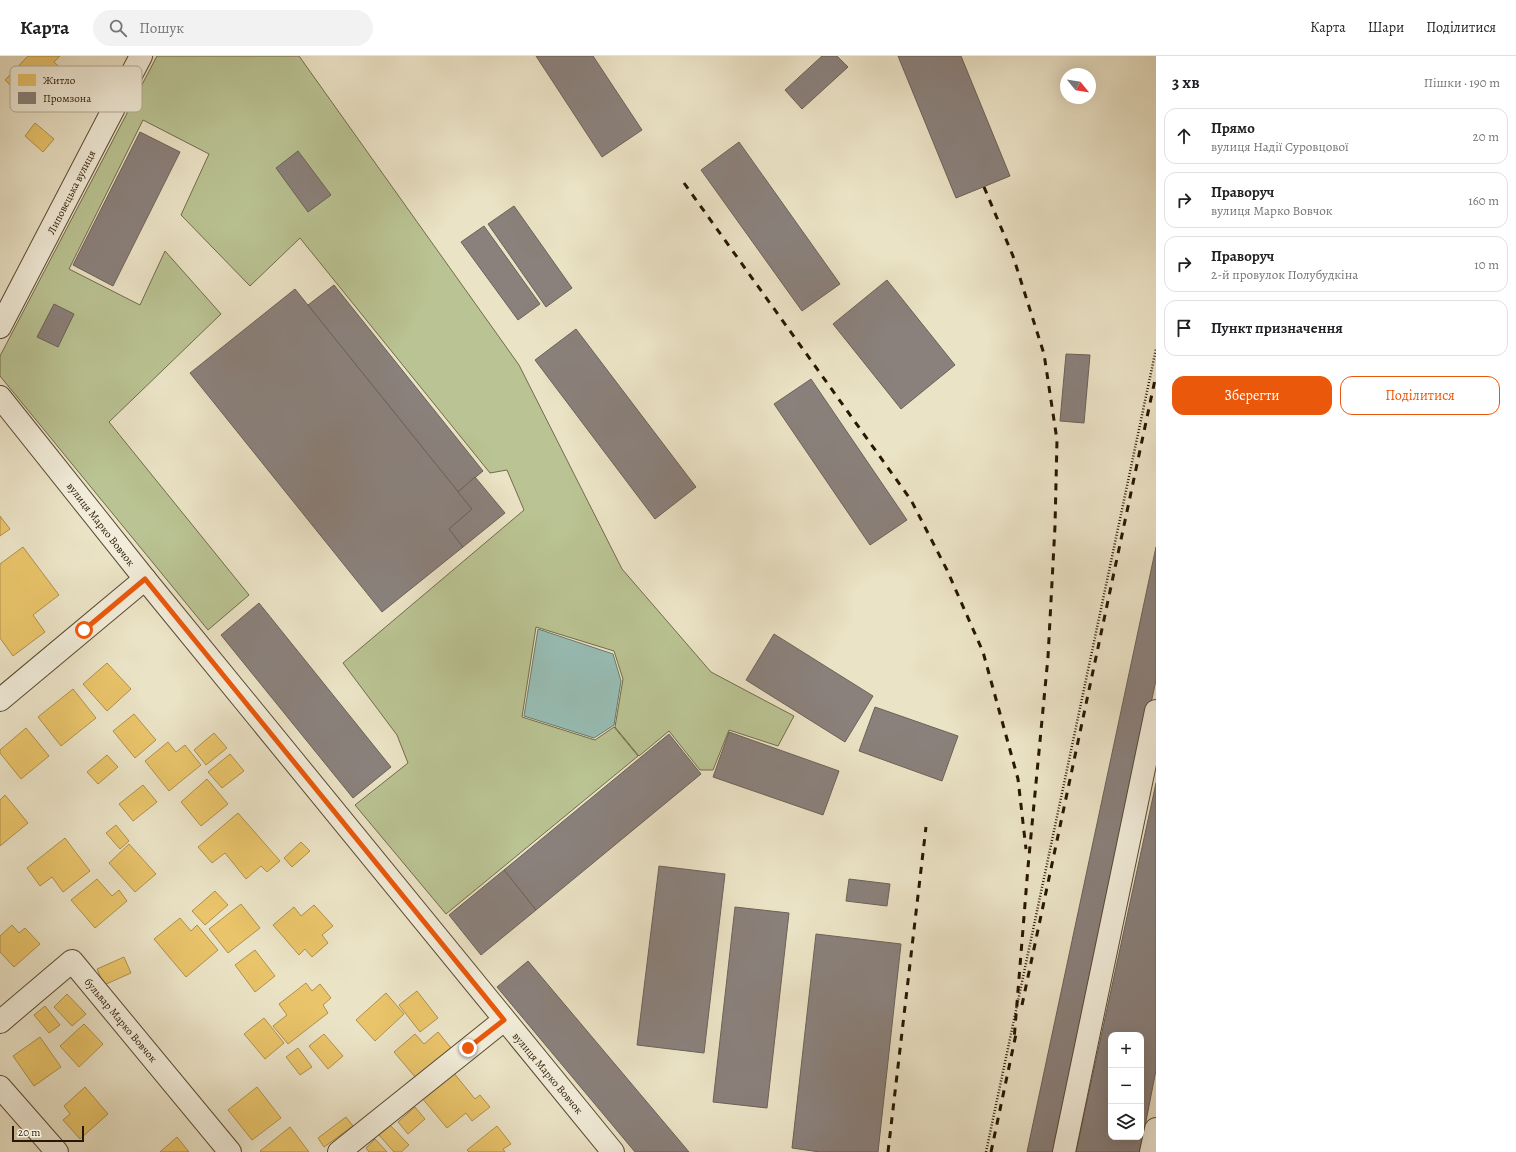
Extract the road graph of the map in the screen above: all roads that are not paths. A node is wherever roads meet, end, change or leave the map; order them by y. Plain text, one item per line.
1 (141, 56) edge
2 (136, 66) edge
3 (112, 112) edge
4 (0, 327) edge
5 (0, 397) edge
6 (145, 579) junction
7 (0, 700) edge
8 (1156, 711) edge
9 (504, 1020) junction
10 (0, 1022) edge
11 (0, 1087) edge
12 (1156, 1129) edge
13 (57, 1152) edge
14 (230, 1152) edge
15 (339, 1152) edge
16 (613, 1152) edge
17 (1064, 1152) edge
18 (1151, 1152) edge

1 - 2 street, Липовецька вулиця
3 - 4 street, Липовецька вулиця
5 - 6 street, вулиця Марко Вовчок
6 - 7 street
6 - 9 street, вулиця Марко Вовчок
8 - 17 street
9 - 15 street
9 - 16 street, вулиця Марко Вовчок
10 - 14 street, бульвар Марко Вовчок
11 - 13 street
12 - 18 street

